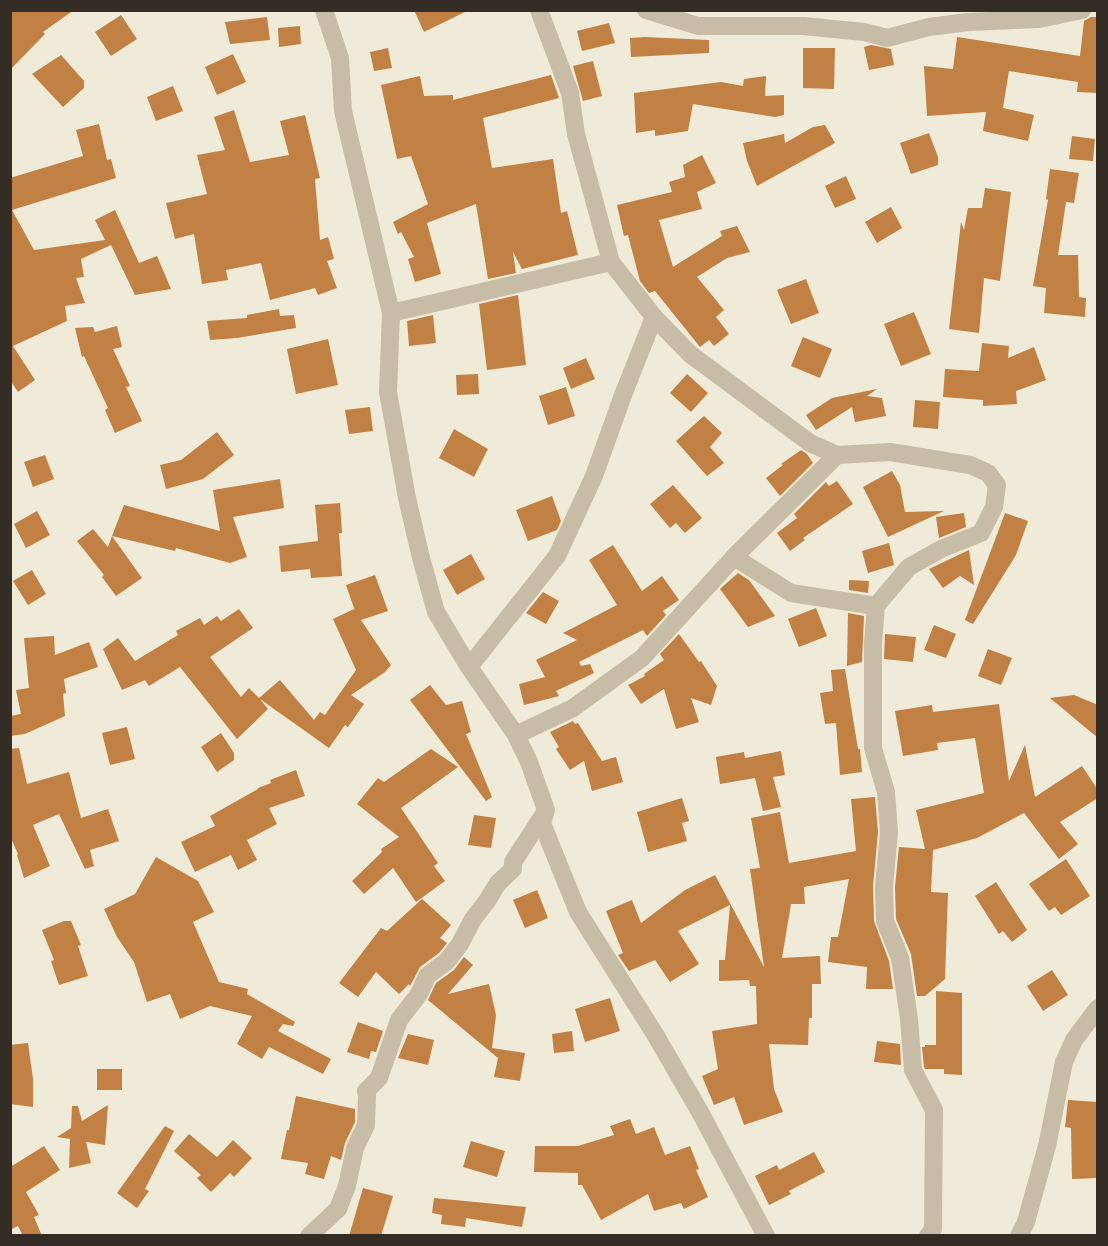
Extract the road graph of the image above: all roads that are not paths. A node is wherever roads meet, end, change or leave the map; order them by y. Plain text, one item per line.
1 (324, 10) edge
2 (539, 10) edge
3 (646, 10) edge
4 (1082, 10) edge
5 (611, 262) junction
6 (391, 314) junction
7 (654, 317) junction
8 (837, 455) junction
9 (734, 557) junction
10 (876, 606) junction
11 (469, 667) junction
12 (516, 735) junction
13 (546, 810) junction
14 (1098, 1008) edge
15 (309, 1236) edge
16 (766, 1236) edge
17 (928, 1236) edge
18 (1019, 1236) edge

1 - 6 street
2 - 5 street
3 - 4 street
5 - 6 street
5 - 7 street
6 - 11 street
7 - 8 street
7 - 11 street
8 - 9 street
8 - 10 street
9 - 10 street
9 - 12 street
10 - 17 street
11 - 12 street
12 - 13 street
13 - 15 street
13 - 16 street
14 - 18 street

